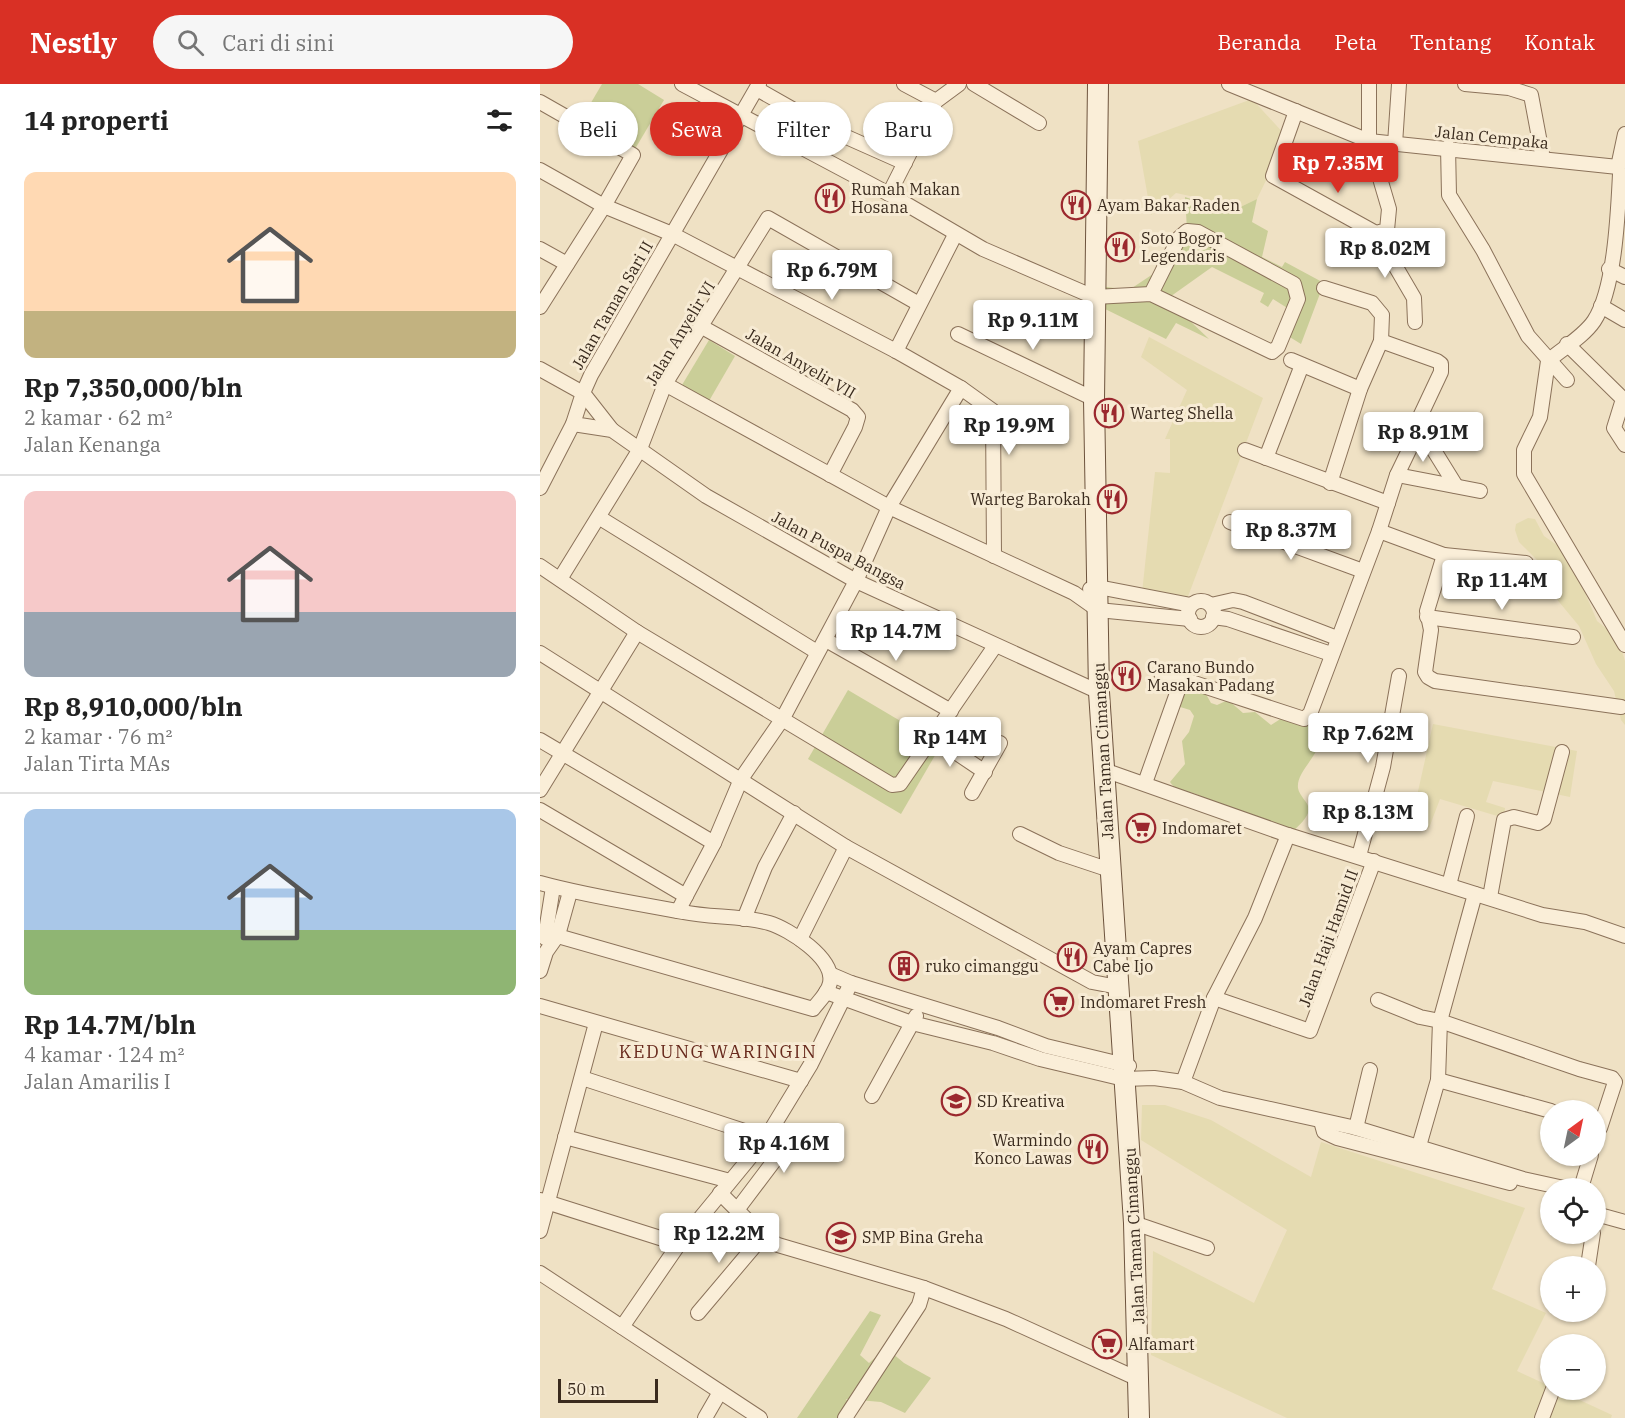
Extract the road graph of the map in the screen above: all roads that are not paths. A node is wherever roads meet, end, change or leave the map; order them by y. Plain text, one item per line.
1 (682, 84) edge
2 (904, 84) edge
3 (959, 84) edge
4 (974, 84) edge
5 (1098, 84) edge
6 (1229, 84) edge
7 (1369, 84) edge
8 (1399, 84) edge
9 (1465, 84) edge
10 (758, 86) edge
11 (1509, 86) edge
12 (936, 101) junction
13 (540, 102) edge
14 (716, 102) edge
15 (743, 110) edge
16 (1296, 111) junction
17 (743, 117) edge
18 (1039, 123) dead end
19 (1625, 134) edge
20 (1369, 141) junction
21 (1395, 144) junction
22 (1448, 147) junction
23 (717, 156) edge
24 (1543, 159) junction
25 (905, 163) junction
26 (540, 170) edge
27 (1621, 172) edge
28 (889, 194) junction
29 (604, 206) junction
30 (1376, 232) junction
31 (672, 234) junction
32 (955, 235) junction
33 (540, 249) edge
34 (567, 264) junction
35 (737, 269) junction
36 (1610, 269) junction
37 (1625, 277) edge
38 (1324, 288) dead end
39 (1151, 294) junction
40 (1094, 297) junction
41 (542, 298) edge
42 (919, 304) junction
43 (1601, 306) junction
44 (1625, 320) edge
45 (1415, 322) dead end
46 (702, 327) junction
47 (957, 334) dead end
48 (1381, 341) junction
49 (1567, 344) junction
50 (896, 351) junction
51 (1548, 361) junction
52 (540, 369) edge
53 (1567, 380) dead end
54 (665, 384) junction
55 (961, 388) junction
56 (577, 389) junction
57 (1360, 389) junction
58 (1094, 399) junction
59 (1417, 423) junction
60 (573, 424) junction
61 (612, 430) junction
62 (1625, 445) edge
63 (640, 449) junction
64 (1245, 450) dead end
65 (1266, 458) junction
66 (830, 475) junction
67 (1397, 475) junction
68 (1330, 483) junction
69 (1456, 486) junction
70 (540, 488) edge
71 (1480, 491) dead end
72 (1388, 503) junction
73 (889, 507) junction
74 (600, 518) junction
75 (1230, 522) dead end
76 (1379, 531) junction
77 (1444, 555) junction
78 (994, 556) junction
79 (1526, 563) dead end
80 (540, 566) edge
81 (1363, 571) junction
82 (560, 579) junction
83 (856, 581) junction
84 (1098, 587) junction
85 (1074, 593) junction
86 (1098, 610) junction
87 (1212, 611) junction
88 (1190, 612) junction
89 (1427, 617) junction
90 (637, 632) junction
91 (1573, 637) dead end
92 (1337, 638) junction
93 (826, 640) junction
94 (1624, 642) edge
95 (995, 646) junction
96 (540, 652) edge
97 (817, 652) junction
98 (1331, 654) junction
99 (1161, 673) dead end
100 (1399, 676) dead end
101 (1182, 679) junction
102 (600, 692) junction
103 (1098, 692) junction
104 (1621, 708) dead end
105 (951, 711) junction
106 (783, 718) junction
107 (933, 737) junction
108 (540, 740) edge
109 (1000, 744) dead end
110 (1562, 752) dead end
111 (561, 754) junction
112 (1104, 770) junction
113 (985, 772) junction
114 (741, 779) junction
115 (1145, 783) junction
116 (540, 790) edge
117 (972, 793) dead end
118 (540, 810) edge
119 (794, 813) junction
120 (1467, 816) dead end
121 (1020, 834) dead end
122 (1288, 835) junction
123 (714, 843) junction
124 (846, 847) junction
125 (1359, 856) junction
126 (1374, 861) junction
127 (1110, 870) junction
128 (547, 885) edge
129 (1449, 885) junction
130 (570, 892) junction
131 (1475, 894) junction
132 (687, 896) junction
133 (1490, 897) junction
134 (678, 911) junction
135 (744, 919) junction
136 (548, 932) edge
137 (1625, 936) edge
138 (800, 939) junction
139 (540, 971) edge
140 (831, 974) junction
141 (851, 983) junction
142 (1118, 987) junction
143 (826, 992) junction
144 (1214, 998) junction
145 (843, 1000) junction
146 (1378, 1000) dead end
147 (540, 1006) edge
148 (921, 1006) junction
149 (813, 1009) junction
150 (833, 1018) junction
151 (1440, 1021) junction
152 (596, 1023) junction
153 (912, 1023) junction
154 (998, 1028) junction
155 (993, 1043) junction
156 (1370, 1070) dead end
157 (1124, 1071) junction
158 (582, 1078) junction
159 (1438, 1080) junction
160 (801, 1081) junction
161 (1184, 1082) junction
162 (872, 1096) dead end
163 (1606, 1107) edge
164 (1540, 1108) edge
165 (1321, 1121) junction
166 (1356, 1128) junction
167 (566, 1137) junction
168 (766, 1138) junction
169 (1419, 1146) junction
170 (730, 1181) junction
171 (1540, 1183) edge
172 (1540, 1190) edge
173 (720, 1193) junction
174 (543, 1201) edge
175 (738, 1210) junction
176 (1606, 1217) edge
177 (1134, 1222) junction
178 (1625, 1222) edge
179 (540, 1231) edge
180 (763, 1236) junction
181 (679, 1244) junction
182 (1207, 1248) dead end
183 (540, 1273) edge
184 (924, 1288) junction
185 (698, 1313) dead end
186 (622, 1327) junction
187 (1138, 1379) junction
188 (720, 1392) junction
189 (1549, 1400) edge
190 (1140, 1417) edge
191 (705, 1418) edge
192 (760, 1418) edge
193 (845, 1418) edge
194 (1542, 1418) edge

1 - 14 street
2 - 12 street
3 - 12 street
4 - 18 street
5 - 40 street, Jalan Taman Cimanggu
6 - 16 street, Jalan Cempaka
7 - 20 street
8 - 21 street
9 - 11 street
10 - 15 street, Jalan Taman Sari II
10 - 25 street
11 - 24 street
12 - 25 street
13 - 29 street
16 - 20 street, Jalan Cempaka
16 - 30 street
17 - 28 street
19 - 27 street
20 - 21 street, Jalan Cempaka
20 - 30 street
21 - 22 street, Jalan Cempaka
22 - 24 street, Jalan Cempaka
22 - 51 street
23 - 31 street, Jalan Taman Sari II
24 - 27 street, Jalan Cempaka
25 - 28 street
26 - 29 street
27 - 36 street
28 - 32 street
29 - 31 street
29 - 34 street
30 - 45 street
31 - 35 street
31 - 56 street, Jalan Taman Sari II
32 - 40 street
32 - 42 street
33 - 34 street
34 - 41 street
35 - 42 street, Jalan Anyelir VI
35 - 46 street, Jalan Anyelir VI
35 - 50 street
36 - 37 street
36 - 43 street
38 - 48 street
39 - 39 street
39 - 40 street
40 - 58 street, Jalan Taman Cimanggu
42 - 50 street
43 - 44 street
43 - 49 street
46 - 54 street, Jalan Anyelir VI
46 - 66 street, Jalan Anyelir VII
47 - 58 street
48 - 57 street
48 - 59 street
49 - 51 street
49 - 62 street
50 - 55 street
51 - 53 street
51 - 94 street
52 - 56 street
54 - 63 street, Jalan Anyelir VI
54 - 66 street
55 - 73 street
55 - 78 street
56 - 60 street, Jalan Taman Sari II
56 - 61 street
57 - 65 street
57 - 68 street
58 - 84 street, Jalan Taman Cimanggu
59 - 67 street
59 - 69 street
60 - 61 street, Jalan Puspa Bangsa
60 - 70 street, Jalan Taman Sari II
61 - 63 street, Jalan Puspa Bangsa
63 - 74 street, Jalan Anyelir VI
63 - 83 street, Jalan Puspa Bangsa
64 - 65 street
65 - 68 street
66 - 73 street
67 - 69 street
67 - 72 street
68 - 72 street
69 - 71 street
72 - 76 street
73 - 78 street
73 - 83 street
74 - 82 street, Jalan Anyelir VI
74 - 97 street
75 - 81 street
76 - 77 street
76 - 81 street
77 - 79 street
77 - 89 street
78 - 85 street
80 - 82 street
81 - 92 street
82 - 90 street
83 - 93 street
83 - 95 street, Jalan Puspa Bangsa
84 - 85 street
84 - 86 street, Jalan Taman Cimanggu
84 - 88 street
85 - 86 street
86 - 88 street
86 - 103 street, Jalan Taman Cimanggu
87 - 88 street
87 - 88 street
87 - 92 street
87 - 98 street
89 - 91 street
89 - 104 street
90 - 102 street
90 - 106 street
92 - 98 street
93 - 97 street
93 - 105 street
95 - 103 street, Jalan Puspa Bangsa
95 - 105 street
96 - 102 street
97 - 106 street
98 - 101 street
99 - 101 street
100 - 125 street
101 - 115 street
102 - 111 street
102 - 114 street
103 - 112 street, Jalan Taman Cimanggu
105 - 107 street
106 - 107 street
106 - 114 street
107 - 113 street
108 - 111 street
109 - 113 street
110 - 133 street
111 - 116 street
111 - 123 street
112 - 115 street
112 - 127 street, Jalan Taman Cimanggu
113 - 117 street
114 - 119 street
114 - 123 street
115 - 122 street
118 - 132 street
119 - 124 street
119 - 135 street
120 - 129 street
121 - 127 street
122 - 125 street
122 - 144 street
123 - 132 street
124 - 138 street
124 - 142 street
125 - 126 street
126 - 129 street
126 - 144 street, Jalan Haji Hamid II
127 - 142 street, Jalan Taman Cimanggu
128 - 130 street
128 - 136 street
129 - 131 street
130 - 134 street
130 - 136 street
131 - 133 street
131 - 151 street
132 - 134 street
133 - 137 street
134 - 135 street
135 - 138 street
136 - 139 street
136 - 149 street
138 - 140 street
140 - 141 street
140 - 143 street
141 - 145 street
141 - 148 street
142 - 157 street, Jalan Taman Cimanggu
143 - 145 street
143 - 149 street
144 - 161 street
145 - 150 street
145 - 153 street
146 - 151 street
147 - 152 street
148 - 153 street
148 - 154 street
149 - 150 street
150 - 160 street
151 - 159 street
151 - 163 street
152 - 158 street
152 - 160 street
153 - 155 street
153 - 162 street
154 - 155 street
154 - 157 street
155 - 157 street
156 - 166 street
157 - 161 street
157 - 177 street, Jalan Taman Cimanggu
158 - 167 street
158 - 168 street
159 - 164 street
159 - 169 street
160 - 168 street
161 - 165 street
165 - 166 street
165 - 172 street
166 - 169 street
167 - 170 street
167 - 174 street
168 - 170 street
168 - 175 street
169 - 171 street
170 - 173 street
173 - 175 street
173 - 181 street
174 - 179 street
174 - 181 street
175 - 180 street
176 - 178 street
177 - 182 street
177 - 187 street, Jalan Taman Cimanggu
180 - 184 street
180 - 185 street
181 - 186 street
183 - 186 street
184 - 187 street
184 - 193 street
186 - 188 street
187 - 190 street, Jalan Taman Cimanggu
188 - 191 street
188 - 192 street
189 - 194 street

